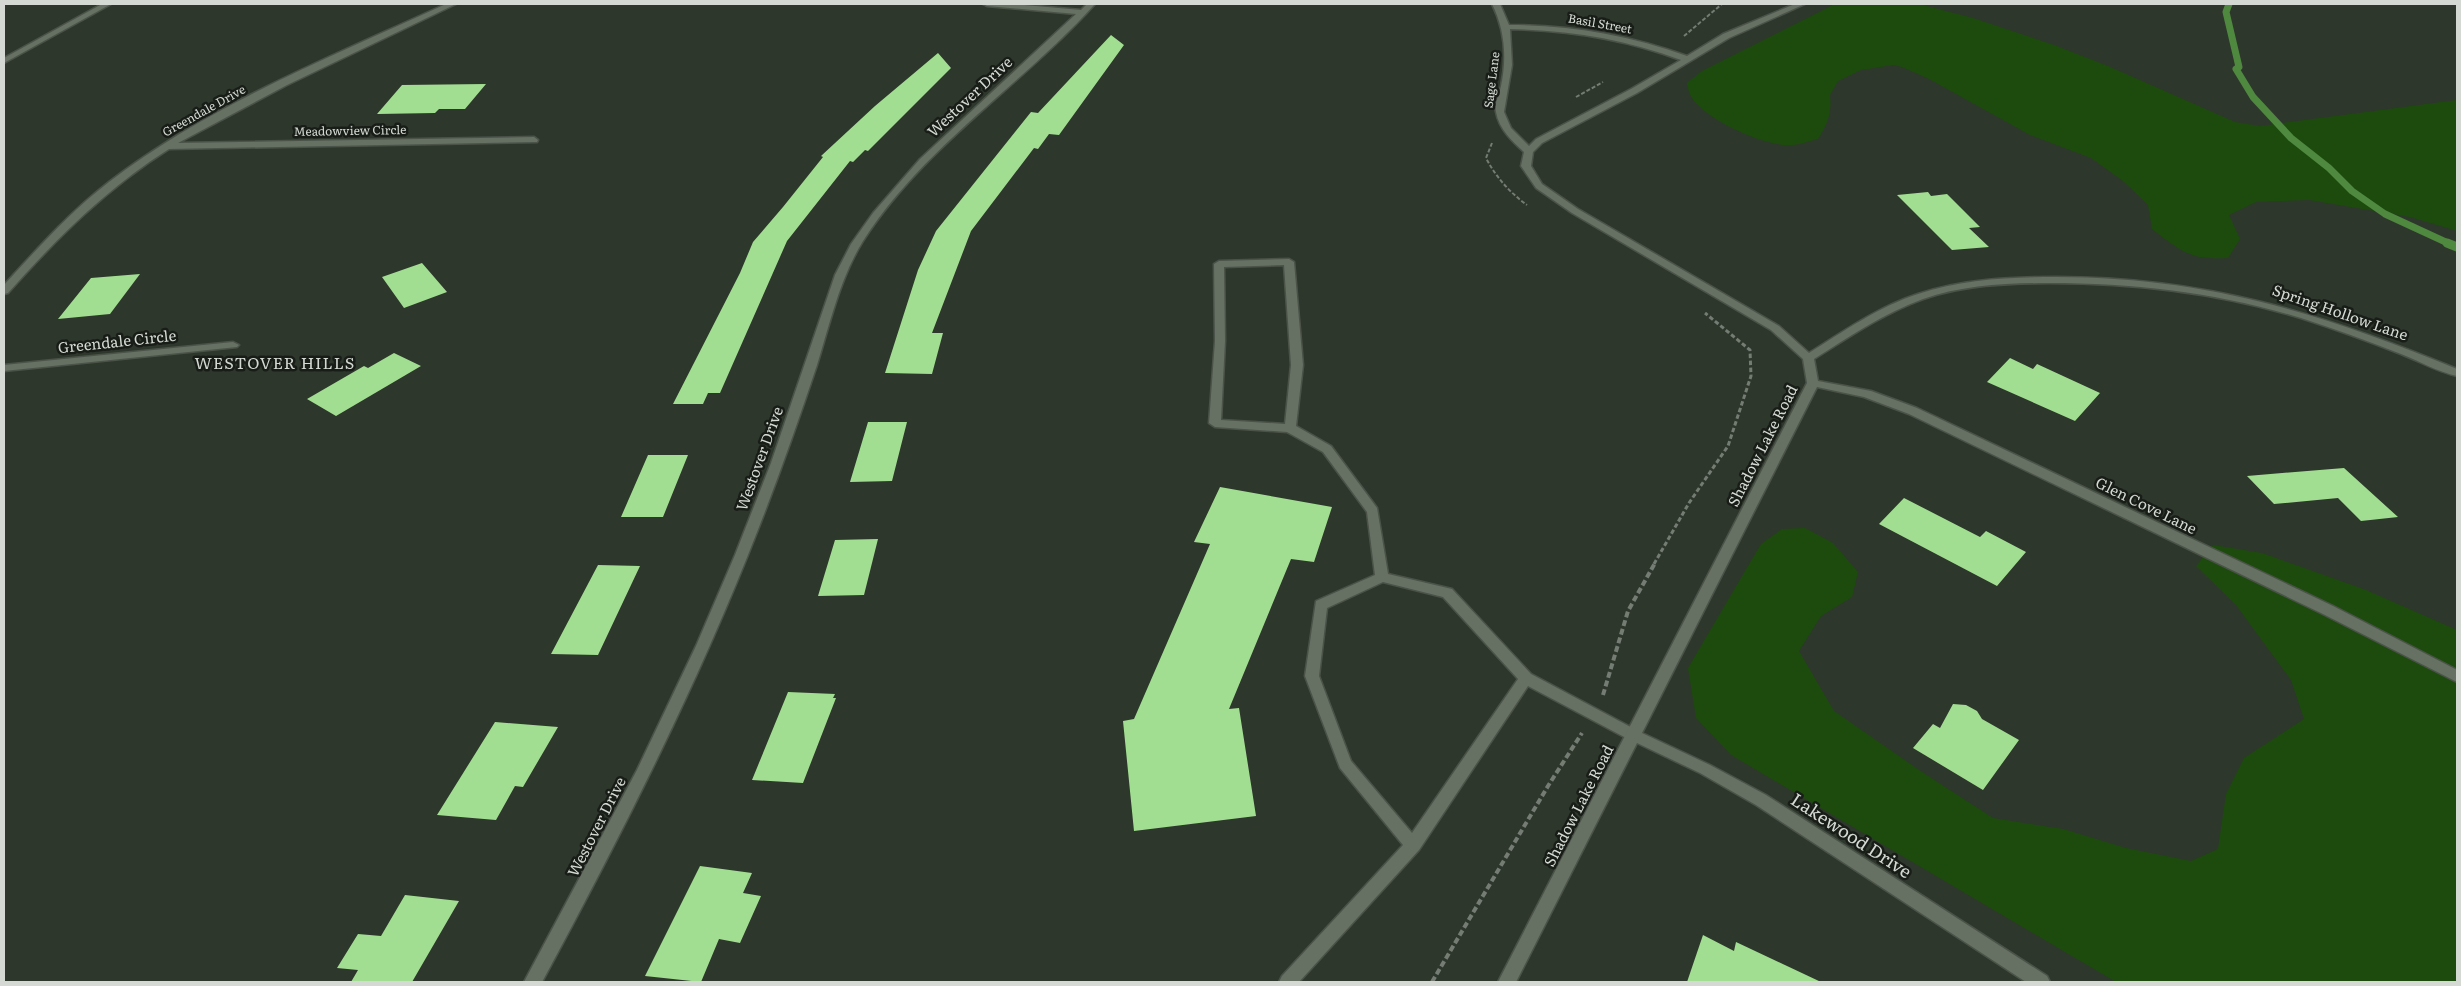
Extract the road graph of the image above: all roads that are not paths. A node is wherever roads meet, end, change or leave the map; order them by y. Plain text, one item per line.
1 (107, 4) edge
2 (452, 4) edge
3 (987, 4) edge
4 (1496, 4) edge
5 (1801, 4) edge
6 (1087, 8) edge
7 (1506, 27) junction
8 (1687, 59) junction
9 (4, 61) edge
10 (534, 140) dead end
11 (167, 146) junction
12 (1529, 151) junction
13 (4, 292) edge
14 (233, 345) dead end
15 (1808, 358) junction
16 (4, 368) edge
17 (2457, 374) edge
18 (1813, 383) junction
19 (1290, 428) junction
20 (1382, 577) junction
21 (2457, 676) edge
22 (1526, 678) junction
23 (1633, 735) junction
24 (1413, 845) junction
25 (533, 982) edge
26 (1288, 982) edge
27 (1507, 982) edge
28 (2041, 982) edge

1 - 9 street
2 - 11 street, Greendale Drive
3 - 6 street
4 - 7 street, Sage Lane
5 - 8 street
6 - 25 street, Westover Drive
7 - 8 street, Basil Street
7 - 12 street, Sage Lane
8 - 12 street
10 - 11 street, Meadowview Circle
11 - 13 street, Greendale Drive
12 - 15 street
14 - 16 street, Greendale Circle
15 - 17 street, Spring Hollow Lane
15 - 18 street, Shadow Lake Road
18 - 21 street, Glen Cove Lane
18 - 23 street, Shadow Lake Road
19 - 19 street
19 - 20 street
20 - 22 street, Lakewood Drive
20 - 24 street
22 - 23 street, Lakewood Drive
22 - 24 street
23 - 27 street, Shadow Lake Road
23 - 28 street, Lakewood Drive
24 - 26 street

